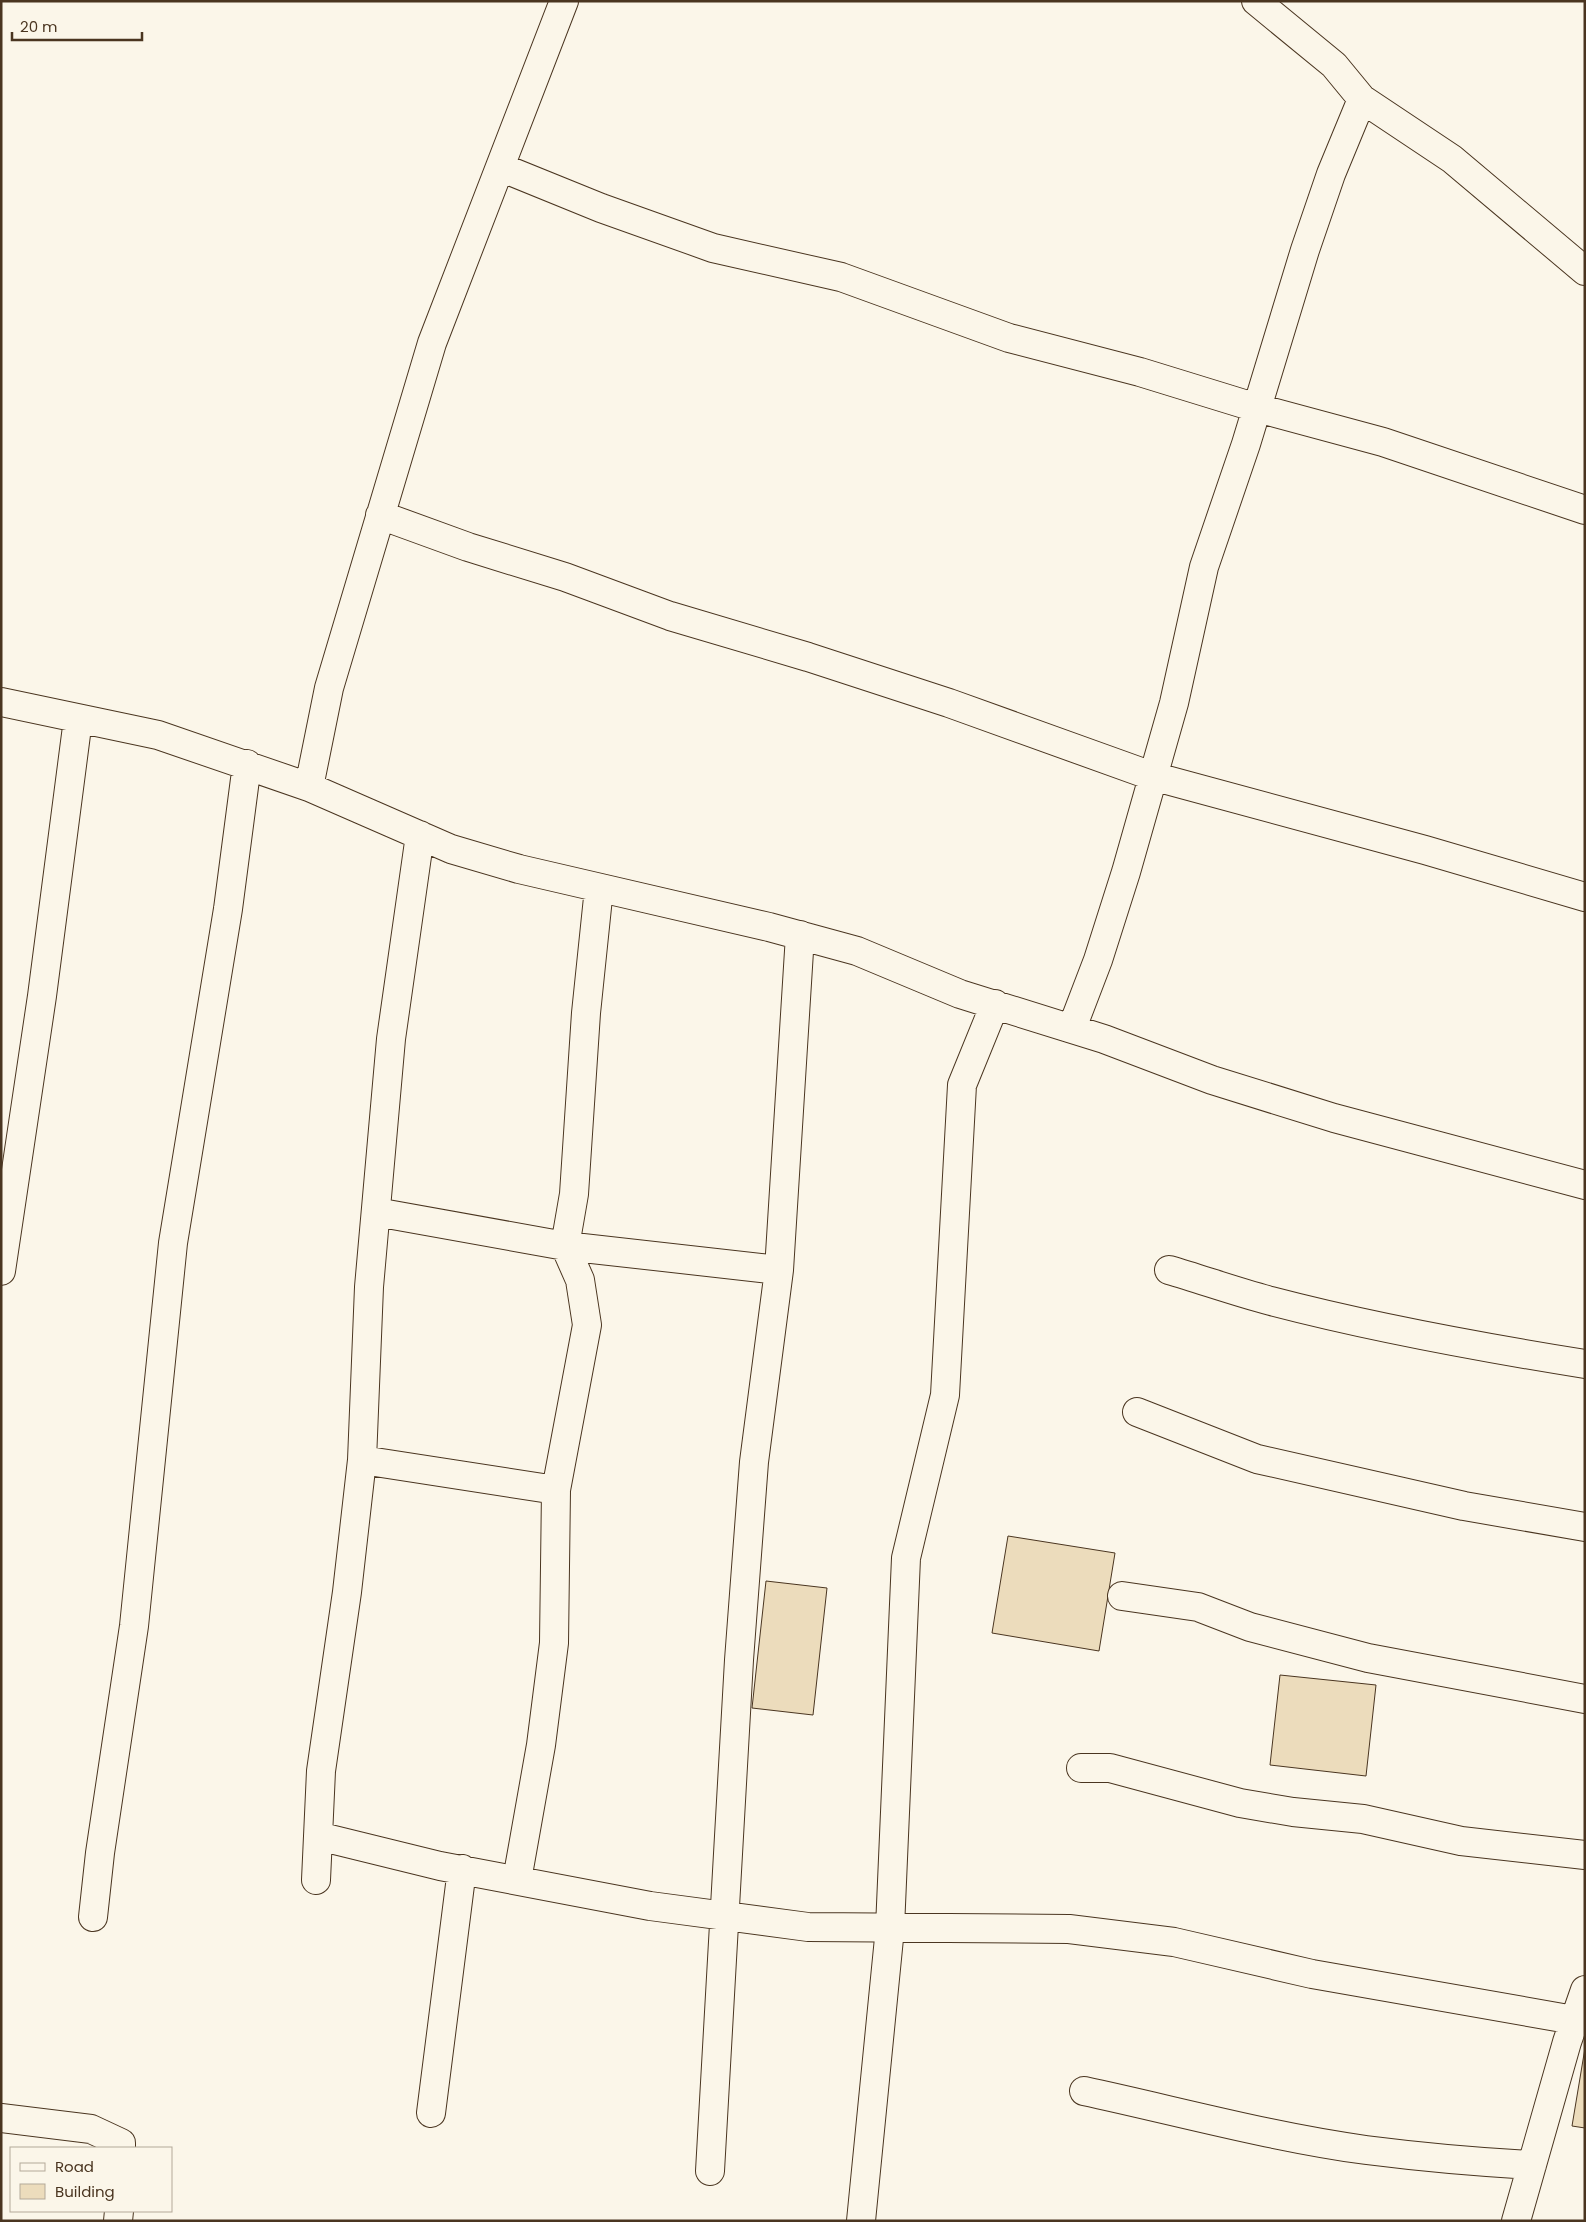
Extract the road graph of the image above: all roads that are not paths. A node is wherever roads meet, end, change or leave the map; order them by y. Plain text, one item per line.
1 (564, 1) edge
2 (1256, 1) edge
3 (1362, 99) junction
4 (500, 167) junction
5 (1585, 271) edge
6 (1257, 408) junction
7 (1585, 510) edge
8 (380, 515) junction
9 (1, 702) edge
10 (78, 719) junction
11 (247, 764) junction
12 (1152, 776) junction
13 (309, 787) junction
14 (420, 835) junction
15 (599, 888) junction
16 (1585, 897) edge
17 (800, 934) junction
18 (995, 1004) junction
19 (1072, 1028) junction
20 (1585, 1185) edge
21 (376, 1212) junction
22 (565, 1246) junction
23 (779, 1270) junction
24 (1169, 1270) dead end
25 (1, 1271) edge
26 (1585, 1364) edge
27 (1137, 1412) dead end
28 (362, 1460) junction
29 (556, 1490) junction
30 (1585, 1527) edge
31 (1122, 1596) dead end
32 (1585, 1699) edge
33 (1081, 1768) dead end
34 (318, 1836) junction
35 (1585, 1855) edge
36 (462, 1869) junction
37 (316, 1880) dead end
38 (517, 1880) junction
39 (723, 1916) junction
40 (93, 1917) dead end
41 (890, 1928) junction
42 (1585, 1990) edge
43 (1574, 2020) junction
44 (1084, 2091) dead end
45 (431, 2113) dead end
46 (1, 2118) edge
47 (120, 2147) edge
48 (1532, 2165) junction
49 (710, 2171) dead end
50 (861, 2221) edge
51 (1516, 2221) edge

1 - 4 street
2 - 3 street
3 - 5 street
3 - 6 street
4 - 6 street
4 - 8 street
6 - 7 street
6 - 12 street
8 - 12 street
8 - 13 street
9 - 10 street
10 - 11 street
10 - 25 street
11 - 13 street
11 - 40 street
12 - 16 street
12 - 19 street
13 - 14 street
14 - 15 street
14 - 21 street
15 - 17 street
15 - 22 street
17 - 18 street
17 - 23 street
18 - 19 street
18 - 41 street
19 - 20 street
21 - 22 street
21 - 28 street
22 - 23 street
22 - 29 street
23 - 39 street
24 - 26 street
27 - 30 street
28 - 29 street
28 - 34 street
29 - 38 street
31 - 32 street
33 - 35 street
34 - 36 street
34 - 37 street
36 - 38 street
36 - 45 street
38 - 39 street
39 - 41 street
39 - 49 street
41 - 43 street
41 - 50 street
42 - 43 street
43 - 48 street
44 - 48 street
46 - 47 street
48 - 51 street

